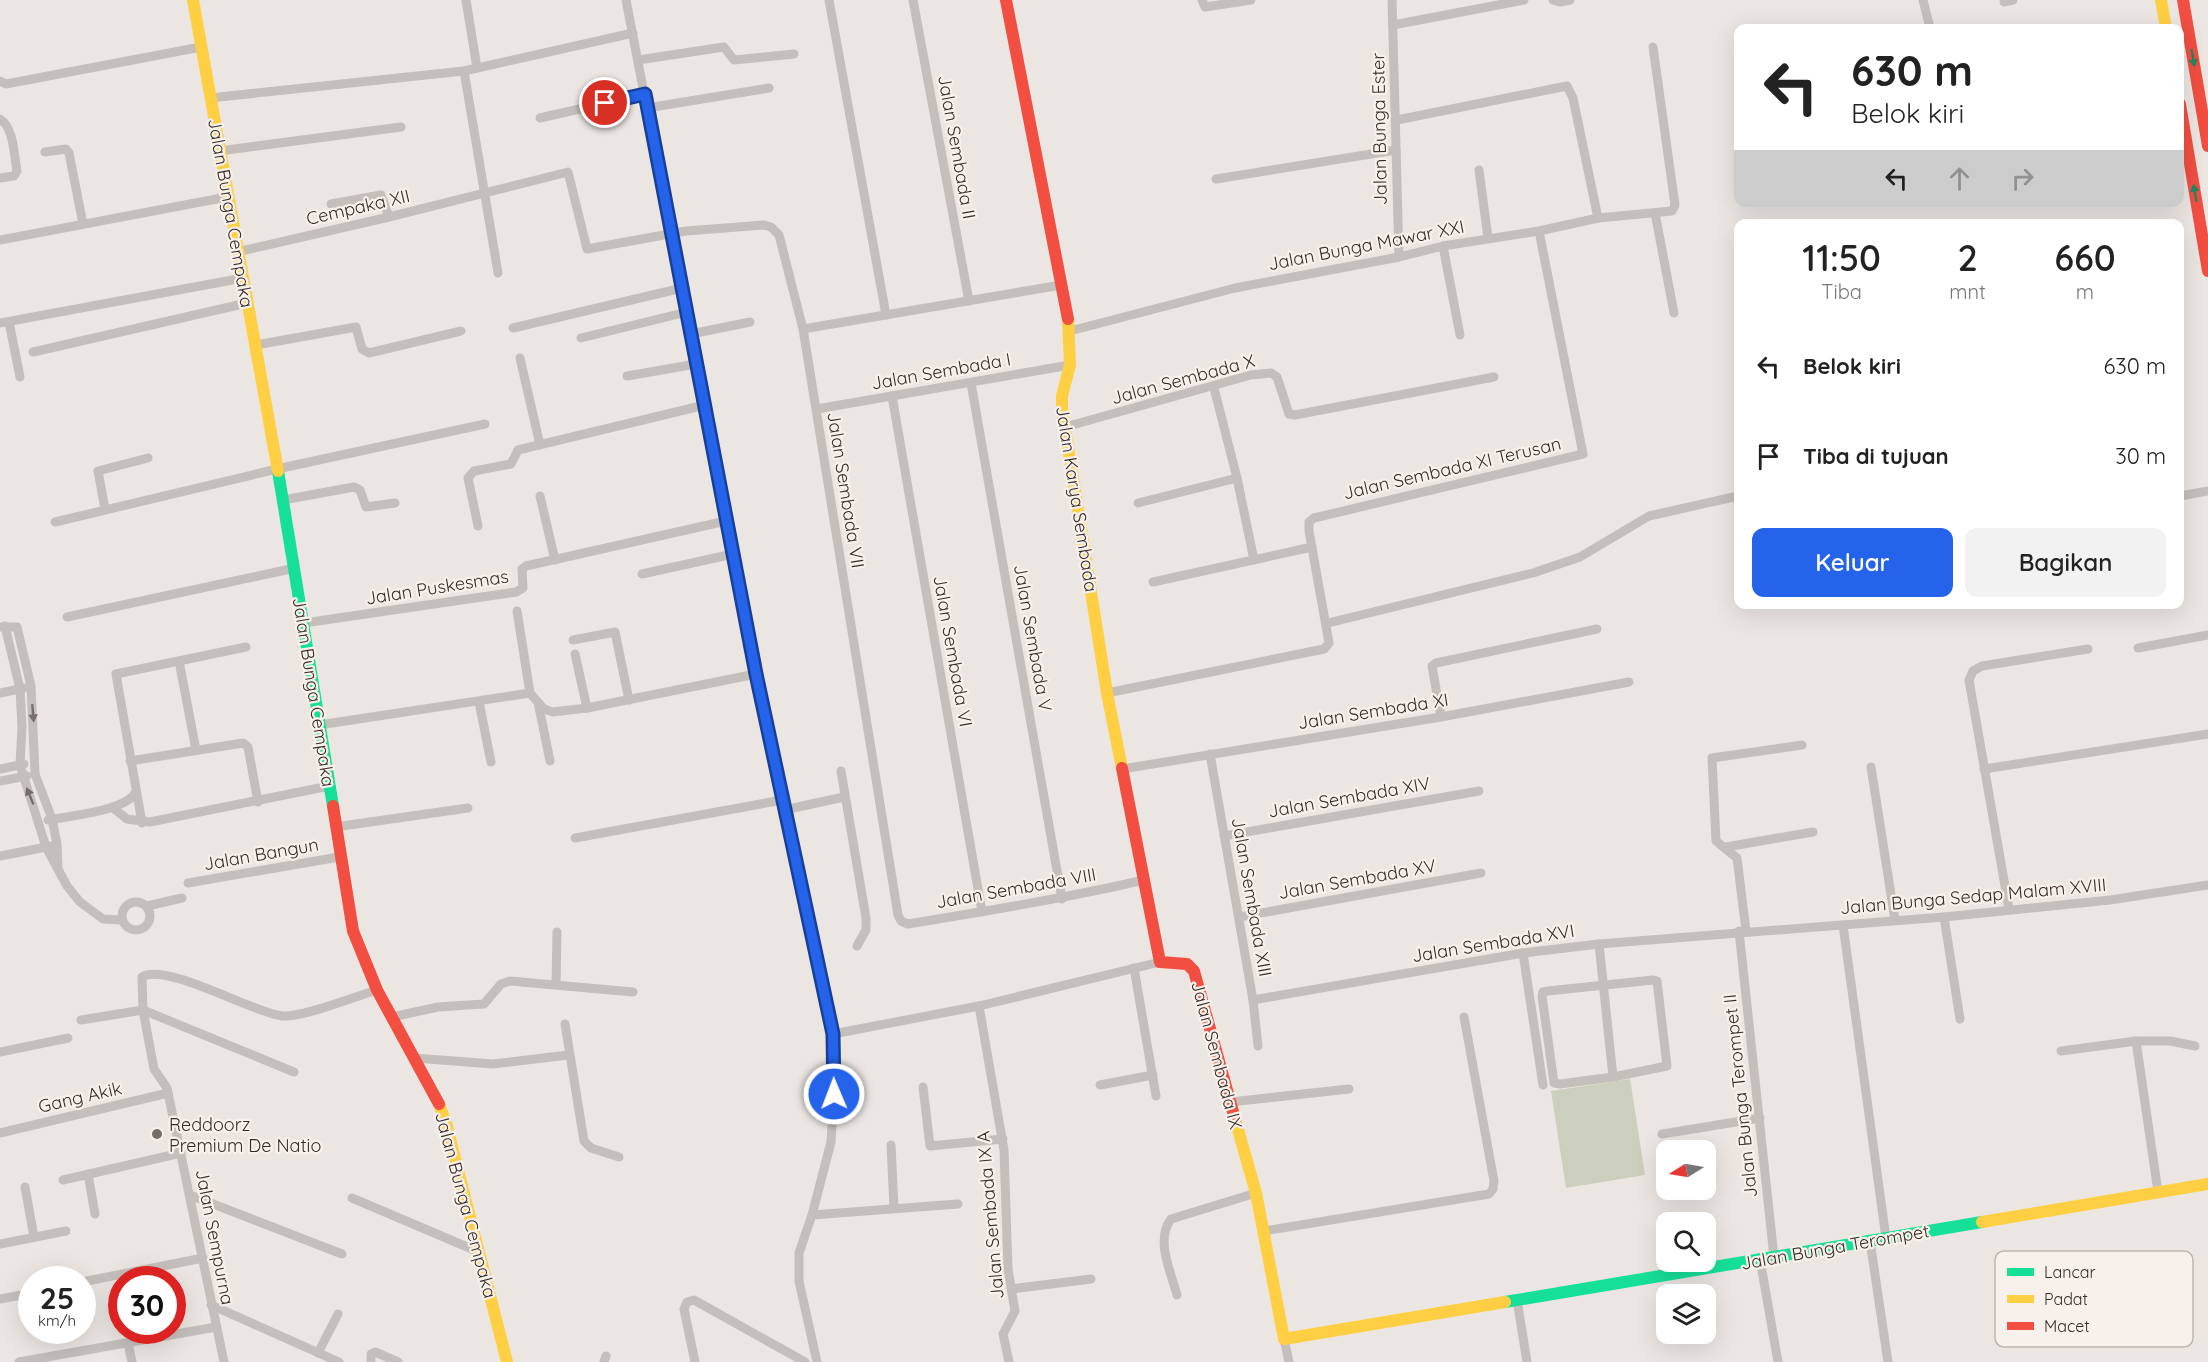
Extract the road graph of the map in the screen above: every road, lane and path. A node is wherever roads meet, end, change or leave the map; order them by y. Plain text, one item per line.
1 (193, 0) edge
2 (466, 0) edge
3 (626, 0) edge
4 (830, 0) edge
5 (913, 0) edge
6 (1006, 0) edge
7 (1202, 0) edge
8 (1251, 0) edge
9 (1392, 0) edge
10 (1524, 0) edge
11 (1553, 0) edge
12 (1570, 0) edge
13 (1923, 0) edge
14 (2161, 0) edge
15 (2183, 0) edge
16 (1929, 24) edge
17 (2165, 24) edge
18 (1394, 25) junction
19 (633, 33) junction
20 (201, 47) junction
21 (1653, 47) dead end
22 (794, 54) dead end
23 (638, 60) junction
24 (477, 68) junction
25 (464, 71) junction
26 (0, 81) edge
27 (768, 88) dead end
28 (645, 94) junction
29 (210, 98) junction
30 (647, 108) junction
31 (540, 118) dead end
32 (0, 119) edge
33 (1397, 120) junction
34 (401, 127) dead end
35 (2208, 146) edge
36 (1396, 150) junction
37 (219, 151) junction
38 (45, 153) dead end
39 (2184, 155) edge
40 (1479, 170) dead end
41 (0, 177) edge
42 (1216, 179) dead end
43 (486, 191) junction
44 (227, 197) junction
45 (331, 204) dead end
46 (1655, 213) junction
47 (389, 217) junction
48 (1598, 218) junction
49 (83, 224) junction
50 (1539, 231) junction
51 (671, 234) junction
52 (1488, 238) junction
53 (0, 240) edge
54 (1443, 246) junction
55 (237, 252) junction
56 (1399, 257) junction
57 (2208, 271) edge
58 (498, 273) dead end
59 (243, 278) junction
60 (1061, 285) junction
61 (682, 288) junction
62 (969, 301) junction
63 (248, 303) junction
64 (687, 312) junction
65 (1674, 313) dead end
66 (886, 315) junction
67 (750, 321) dead end
68 (5, 322) edge
69 (513, 328) dead end
70 (803, 329) junction
71 (461, 331) dead end
72 (1070, 332) junction
73 (691, 334) junction
74 (1460, 335) dead end
75 (581, 338) dead end
76 (256, 345) junction
77 (33, 352) dead end
78 (520, 358) dead end
79 (696, 364) junction
80 (1070, 365) junction
81 (627, 376) dead end
82 (20, 377) dead end
83 (1494, 377) dead end
84 (971, 383) junction
85 (1214, 388) junction
86 (892, 396) junction
87 (705, 405) junction
88 (817, 409) junction
89 (485, 424) dead end
90 (1065, 427) junction
91 (540, 445) junction
92 (148, 458) dead end
93 (277, 469) junction
94 (1237, 478) junction
95 (2208, 491) edge
96 (540, 495) dead end
97 (2184, 495) edge
98 (1734, 497) edge
99 (283, 500) junction
100 (395, 503) dead end
101 (1138, 503) dead end
102 (105, 509) junction
103 (726, 521) junction
104 (55, 522) dead end
105 (478, 526) dead end
106 (1312, 547) junction
107 (734, 554) junction
108 (555, 560) junction
109 (1254, 560) junction
110 (295, 568) junction
111 (642, 574) dead end
112 (1153, 582) dead end
113 (518, 610) dead end
114 (67, 617) dead end
115 (304, 623) junction
116 (1328, 623) junction
117 (2, 626) edge
118 (1597, 629) dead end
119 (2208, 634) edge
120 (573, 640) dead end
121 (246, 647) dead end
122 (2138, 648) dead end
123 (2088, 649) dead end
124 (575, 654) dead end
125 (179, 661) junction
126 (756, 674) junction
127 (1629, 682) dead end
128 (31, 686) junction
129 (20, 689) junction
130 (0, 693) edge
131 (530, 693) junction
132 (1107, 693) junction
133 (629, 700) junction
134 (479, 702) junction
135 (538, 702) junction
136 (587, 708) junction
137 (1440, 717) junction
138 (319, 725) junction
139 (2208, 734) edge
140 (1802, 745) dead end
141 (196, 750) junction
142 (1210, 754) junction
143 (130, 761) junction
144 (550, 761) dead end
145 (34, 762) junction
146 (491, 762) dead end
147 (20, 765) junction
148 (1871, 767) dead end
149 (0, 769) edge
150 (1122, 769) junction
151 (1984, 769) junction
152 (841, 771) dead end
153 (35, 774) junction
154 (23, 777) junction
155 (0, 781) edge
156 (329, 786) junction
157 (1479, 791) dead end
158 (135, 793) junction
159 (844, 797) junction
160 (258, 802) junction
161 (783, 805) junction
162 (109, 808) junction
163 (468, 808) dead end
164 (52, 819) junction
165 (40, 821) junction
166 (142, 823) junction
167 (335, 827) junction
168 (1813, 832) dead end
169 (1224, 836) junction
170 (575, 838) dead end
171 (57, 844) junction
172 (46, 847) junction
173 (1726, 847) junction
174 (0, 856) edge
175 (339, 857) junction
176 (58, 870) junction
177 (1481, 873) dead end
178 (1144, 880) junction
179 (188, 884) dead end
180 (2208, 885) edge
181 (182, 898) dead end
182 (1062, 898) junction
183 (147, 906) junction
184 (2009, 909) junction
185 (982, 912) junction
186 (898, 915) joint
187 (1239, 917) junction
188 (1944, 917) junction
189 (122, 920) junction
190 (1896, 920) junction
191 (1843, 925) junction
192 (1742, 931) junction
193 (557, 932) dead end
194 (1599, 944) junction
195 (857, 946) dead end
196 (1523, 953) junction
197 (1160, 962) junction
198 (1134, 968) junction
199 (556, 984) junction
200 (1603, 987) junction
201 (377, 990) junction
202 (633, 992) dead end
203 (1253, 1000) junction
204 (979, 1006) junction
205 (143, 1010) junction
206 (392, 1017) junction
207 (1464, 1017) dead end
208 (1960, 1019) dead end
209 (81, 1020) dead end
210 (564, 1024) dead end
211 (833, 1034) junction
212 (68, 1038) dead end
213 (2136, 1041) junction
214 (1258, 1046) dead end
215 (2195, 1046) dead end
216 (2061, 1051) dead end
217 (0, 1052) edge
218 (568, 1055) junction
219 (414, 1058) junction
220 (294, 1072) dead end
221 (1153, 1075) junction
222 (1613, 1077) junction
223 (1100, 1085) dead end
224 (1543, 1085) dead end
225 (923, 1087) dead end
226 (1349, 1089) dead end
227 (168, 1093) junction
228 (1156, 1096) dead end
229 (1230, 1102) junction
230 (1760, 1118) junction
231 (0, 1133) edge
232 (1662, 1134) dead end
233 (1003, 1138) junction
234 (891, 1145) dead end
235 (181, 1153) junction
236 (619, 1157) dead end
237 (88, 1174) junction
238 (63, 1180) dead end
239 (2208, 1184) edge
240 (25, 1187) dead end
241 (2158, 1192) junction
242 (1256, 1193) junction
243 (190, 1195) junction
244 (352, 1198) dead end
245 (958, 1204) dead end
246 (894, 1208) junction
247 (95, 1214) dead end
248 (812, 1215) junction
249 (66, 1231) dead end
250 (1264, 1232) junction
251 (34, 1237) junction
252 (1886, 1238) junction
253 (1870, 1241) junction
254 (0, 1244) edge
255 (479, 1252) junction
256 (342, 1254) dead end
257 (1774, 1257) junction
258 (203, 1258) junction
259 (1760, 1259) junction
260 (96, 1279) edge
261 (1091, 1279) dead end
262 (1011, 1289) junction
263 (1176, 1295) dead end
264 (18, 1296) edge
265 (0, 1299) edge
266 (1517, 1300) junction
267 (211, 1305) junction
268 (338, 1314) dead end
269 (216, 1327) junction
270 (186, 1332) edge
271 (1284, 1339) junction
272 (122, 1344) edge
273 (128, 1344) edge
274 (318, 1353) junction
275 (20, 1362) edge
276 (132, 1362) edge
277 (224, 1362) edge
278 (339, 1362) edge
279 (371, 1362) edge
280 (398, 1362) edge
281 (507, 1362) edge
282 (695, 1362) edge
283 (805, 1362) edge
284 (817, 1362) edge
285 (1009, 1362) edge
286 (1289, 1362) edge
287 (1527, 1362) edge
288 (1778, 1362) edge
289 (1888, 1362) edge

1 - 20 main road, Jalan Bunga Cempaka
2 - 24 street
3 - 19 street
4 - 66 street
5 - 62 street, Jalan Sembada II
6 - 60 main road, Jalan Karya Sembada
7 - 8 street
9 - 18 street, Jalan Bunga Ester
10 - 18 street
11 - 12 street
13 - 16 street
14 - 17 main road
15 -> 35 main road
18 - 33 street, Jalan Bunga Ester
19 - 23 street
19 - 24 street
20 - 26 street
20 - 29 main road, Jalan Bunga Cempaka
21 - 46 street, Jalan Bunga Mawar XXI
22 - 23 street
23 - 28 street
24 - 25 street
25 - 29 street
25 - 43 street
27 - 30 street
28 - 30 street
28 - 31 street
29 - 37 main road, Jalan Bunga Cempaka
30 - 51 street
32 - 41 street
33 - 36 street, Jalan Bunga Ester
33 - 48 street
34 - 37 street
36 - 42 street
36 - 56 street, Jalan Bunga Ester
37 - 44 main road, Jalan Bunga Cempaka
38 - 49 street
57 -> 39 main road
40 - 52 street
43 - 47 street, Cempaka XII
43 - 51 street, Cempaka XII
43 - 58 street
44 - 49 street
44 - 55 main road, Jalan Bunga Cempaka
45 - 47 street
46 - 48 street, Jalan Bunga Mawar XXI
46 - 65 street
47 - 55 street, Cempaka XII
48 - 50 street, Jalan Bunga Mawar XXI
49 - 53 street
50 - 52 street, Jalan Bunga Mawar XXI
50 - 106 street, Jalan Sembada XI Terusan
51 - 61 street
51 - 70 street, Jalan Sembada VII
52 - 54 street, Jalan Bunga Mawar XXI
54 - 56 street, Jalan Bunga Mawar XXI
54 - 74 street
55 - 59 main road, Jalan Bunga Cempaka
56 - 72 street, Jalan Bunga Mawar XXI
59 - 63 main road, Jalan Bunga Cempaka
59 - 68 street
60 - 62 street
60 - 72 main road, Jalan Karya Sembada
61 - 64 street
61 - 69 street
62 - 66 street
63 - 76 main road, Jalan Bunga Cempaka
63 - 77 street
64 - 73 street
64 - 75 street
66 - 70 street
67 - 73 street
68 - 82 street
70 - 88 street, Jalan Sembada VII
71 - 76 street
72 - 80 main road, Jalan Karya Sembada
73 - 79 street
76 - 93 main road, Jalan Bunga Cempaka
78 - 91 street
79 - 81 street
79 - 87 street
80 - 84 street, Jalan Sembada I
80 - 90 main road, Jalan Karya Sembada
83 - 85 street, Jalan Sembada X
84 - 86 street, Jalan Sembada I
84 - 182 street, Jalan Sembada V
85 - 90 street, Jalan Sembada X
85 - 94 street
86 - 88 street, Jalan Sembada I
86 - 185 street, Jalan Sembada VI
87 - 91 street
87 - 103 street
88 - 186 street, Jalan Sembada VII
89 - 93 street
90 - 132 main road, Jalan Karya Sembada
91 - 105 street
92 - 102 street
93 - 99 main road, Jalan Bunga Cempaka
93 - 102 street
94 - 101 street
94 - 109 street
95 - 97 street
96 - 108 street
98 - 116 street
99 - 100 street
99 - 110 main road, Jalan Bunga Cempaka
102 - 104 street
103 - 107 street
103 - 108 street, Jalan Puskesmas
106 - 109 street
106 - 116 street
107 - 111 street
107 - 126 street
108 - 115 street, Jalan Puskesmas
109 - 112 street
110 - 114 street
110 - 115 main road, Jalan Bunga Cempaka
113 - 131 street
115 - 138 main road, Jalan Bunga Cempaka
116 - 132 street
117 - 128 street
117 - 129 street
118 - 137 street
119 - 122 street
120 - 133 street
121 - 125 street
123 - 151 street
124 - 136 street
125 - 141 street
125 - 143 street
126 - 133 street
126 - 161 street
127 - 137 street, Jalan Sembada XI
128 - 129 street
128 -> 145 street
129 - 130 street
129 - 147 street
131 - 134 street
131 - 135 street
132 - 150 main road, Jalan Karya Sembada
133 - 136 street
134 - 138 street
134 - 146 street
135 - 136 street
135 - 144 street
137 - 142 street, Jalan Sembada XI
138 - 156 main road, Jalan Bunga Cempaka
139 - 151 street
140 - 173 street, Jalan Bunga Terompet II
141 - 143 street
141 - 160 street
142 - 150 street, Jalan Sembada XI
142 - 169 street, Jalan Sembada XIII
143 - 158 street
145 - 147 street
145 - 153 street
147 - 149 street
147 - 154 street
148 - 190 street
150 - 178 main road, Jalan Karya Sembada
151 - 184 street
152 - 159 street
153 - 154 street
153 - 164 street
154 - 155 street
165 -> 154 street
156 - 160 street
156 - 167 main road, Jalan Bunga Cempaka
157 - 169 street, Jalan Sembada XIV
158 - 162 street
158 - 166 street
159 - 161 street
159 - 195 street
160 - 166 street
161 - 170 street
161 - 211 street
162 - 164 street
162 - 166 street
163 - 167 street
164 - 165 street
164 - 171 street
165 - 172 street
167 - 175 main road, Jalan Bunga Cempaka
168 - 173 street
169 - 187 street, Jalan Sembada XIII
171 - 172 street
171 - 176 street
172 - 174 street
172 - 176 street
173 - 192 street, Jalan Bunga Terompet II
175 - 179 street, Jalan Bangun
175 - 201 main road, Jalan Bunga Cempaka
176 - 189 street
177 - 187 street, Jalan Sembada XV
178 - 182 street, Jalan Sembada VIII
178 - 197 main road, Jalan Karya Sembada
180 - 184 street, Jalan Bunga Sedap Malam XVIII
181 - 183 street
182 - 185 street, Jalan Sembada VIII
183 - 189 street
183 - 189 street
184 - 188 street, Jalan Bunga Sedap Malam XVIII
185 - 186 street, Jalan Sembada VIII
187 - 203 street, Jalan Sembada XIII
188 - 190 street, Jalan Bunga Sedap Malam XVIII
188 - 208 street
190 - 191 street, Jalan Bunga Sedap Malam XVIII
191 - 192 street, Jalan Bunga Sedap Malam XVIII
191 - 252 street
192 - 194 street, Jalan Sembada XVI
192 - 230 street, Jalan Bunga Terompet II
193 - 199 street
194 - 196 street, Jalan Sembada XVI
194 - 200 street
196 - 203 street, Jalan Sembada XVI
196 - 224 street
197 - 198 street, Jalan Sembada IX
197 - 229 main road, Jalan Sembada IX
198 - 204 street, Jalan Sembada IX
198 - 221 street
199 - 202 street
199 - 206 street
200 - 222 street
200 - 222 street
200 - 222 street
201 - 205 street, Jalan Sempurna
201 - 206 main road, Jalan Bunga Cempaka
203 - 214 street, Jalan Sembada XIII
204 - 211 street, Jalan Sembada IX
204 - 233 street, Jalan Sembada IX A
205 - 209 street
205 - 220 street
205 - 227 street, Jalan Sempurna
206 - 219 main road, Jalan Bunga Cempaka
207 - 250 street
210 - 218 street
211 - 248 street
212 - 217 street
213 - 215 street
213 - 216 street
213 - 241 street
218 - 219 street
218 - 236 street
219 - 255 main road, Jalan Bunga Cempaka
221 - 223 street
221 - 228 street
225 - 233 street
226 - 229 street
227 - 231 street, Gang Akik
227 - 235 street, Jalan Sempurna
229 - 242 main road, Jalan Sembada IX
230 - 232 street
230 - 257 street, Jalan Bunga Terompet II
233 - 262 street, Jalan Sembada IX A
234 - 246 street
235 - 237 street
235 - 243 street, Jalan Sempurna
237 - 238 street
237 - 247 street
239 - 241 main road, Jalan Bunga Terompet
240 - 251 street
241 - 252 main road, Jalan Bunga Terompet
242 - 250 main road, Jalan Sembada IX
242 - 263 street
243 - 256 street
243 - 258 street, Jalan Sempurna
244 - 255 street
245 - 246 street
246 - 248 street
248 - 284 street
249 - 251 street
250 - 271 main road, Jalan Sembada IX
251 - 254 street
252 - 253 main road, Jalan Bunga Terompet
253 - 257 main road, Jalan Bunga Terompet
253 - 289 street
255 - 281 main road, Jalan Bunga Cempaka
257 - 259 main road, Jalan Bunga Terompet
258 - 260 street
258 - 267 street, Jalan Sempurna
259 - 266 main road, Jalan Bunga Terompet
259 - 288 street
261 - 262 street
262 - 285 street, Jalan Sembada IX A
264 - 265 street
266 - 271 main road, Jalan Bunga Terompet
266 - 287 street
267 - 269 street, Jalan Sempurna
267 - 274 street
268 - 274 street
269 - 270 street
269 - 277 street, Jalan Sempurna
271 - 286 street, Jalan Sembada IX
272 - 275 street
273 - 276 street
274 - 278 street
279 - 280 street
282 - 283 street

